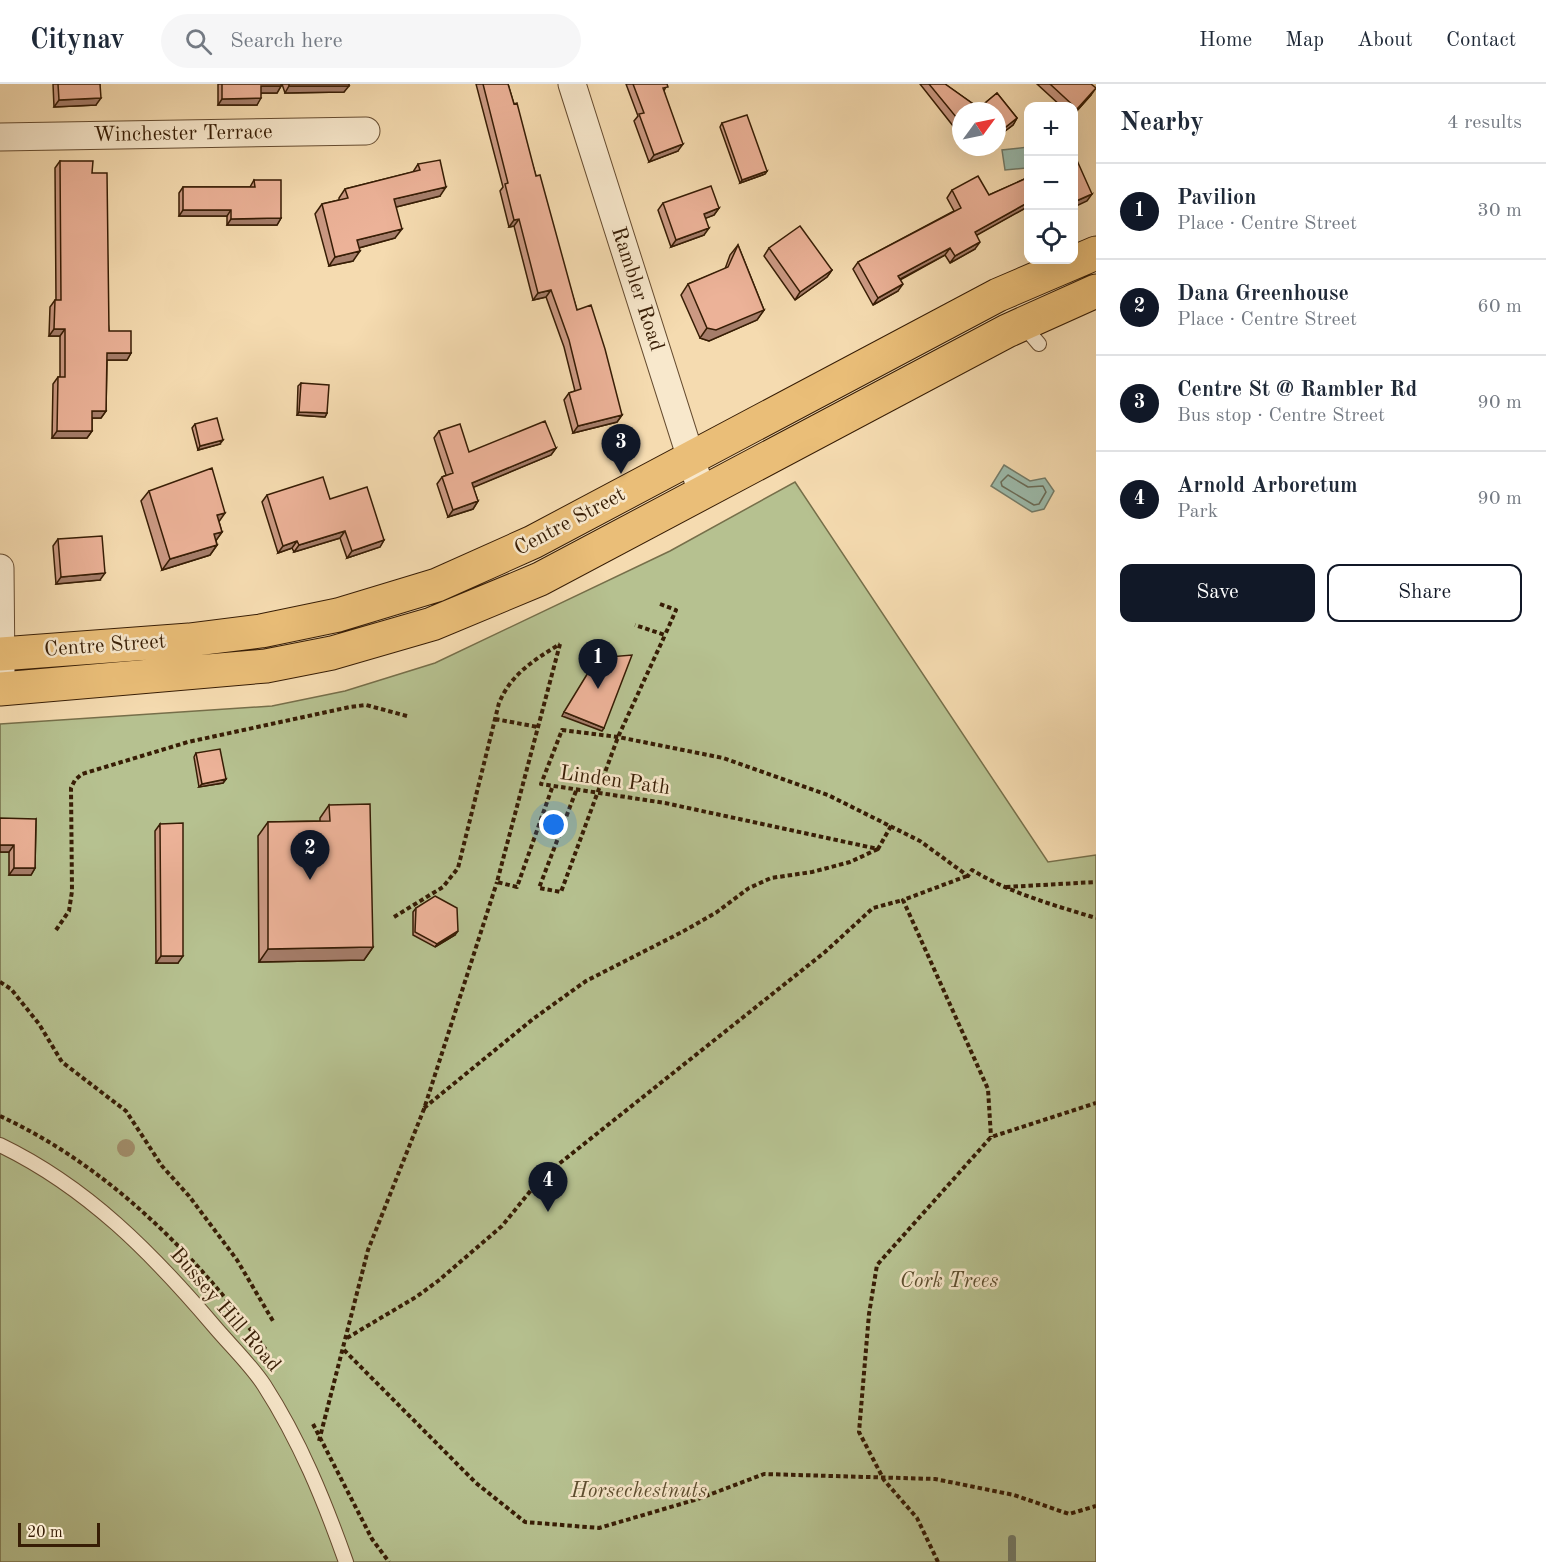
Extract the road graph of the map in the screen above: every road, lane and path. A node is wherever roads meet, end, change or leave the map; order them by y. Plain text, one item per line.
1 (572, 84) edge
2 (366, 132) dead end
3 (0, 137) edge
4 (1096, 254) edge
5 (1096, 291) edge
6 (691, 458) junction
7 (702, 494) junction
8 (0, 568) edge
9 (660, 604) dead end
10 (635, 625) dead end
11 (665, 635) junction
12 (1, 654) edge
13 (1, 689) edge
14 (407, 716) dead end
15 (495, 719) junction
16 (538, 727) junction
17 (618, 737) junction
18 (552, 788) junction
19 (576, 791) junction
20 (597, 793) junction
21 (891, 826) junction
22 (878, 849) junction
23 (968, 876) junction
24 (497, 882) junction
25 (1096, 882) edge
26 (1002, 887) junction
27 (903, 900) junction
28 (394, 917) dead end
29 (1096, 918) edge
30 (56, 930) dead end
31 (0, 981) edge
32 (1096, 1103) edge
33 (424, 1109) junction
34 (991, 1137) junction
35 (0, 1145) edge
36 (273, 1321) dead end
37 (347, 1338) junction
38 (344, 1350) junction
39 (308, 1466) junction
40 (884, 1480) junction
41 (1096, 1506) edge
42 (346, 1562) edge
43 (938, 1562) edge

1 - 6 street, Rambler Road
2 - 3 street, Winchester Terrace
4 - 6 highway, Centre Street
5 - 7 highway, Centre Street
6 - 7 street, Rambler Road
6 - 12 highway, Centre Street
7 - 13 highway, Centre Street
8 - 12 street
9 - 11 path
10 - 11 path
11 - 17 path
12 - 13 street
14 - 30 path
15 - 16 path
15 - 16 path
15 - 28 path
16 - 24 path
17 - 18 path, Linden Path
17 - 20 path
17 - 21 path, Linden Path
18 - 19 path, Linden Path
18 - 24 path
19 - 20 path, Linden Path
19 - 20 path
20 - 22 path, Linden Path
21 - 22 path
21 - 23 path, Linden Path
22 - 33 path
23 - 26 path, Linden Path
23 - 27 path
24 - 33 path
25 - 26 path
26 - 29 path, Linden Path
27 - 34 path
27 - 37 path
31 - 36 path
32 - 34 path
33 - 37 path
34 - 40 path
35 - 39 lane, Bussey Hill Road
37 - 38 path
38 - 39 path
38 - 40 path
39 - 42 lane, Bussey Hill Road
40 - 41 path
40 - 43 path

